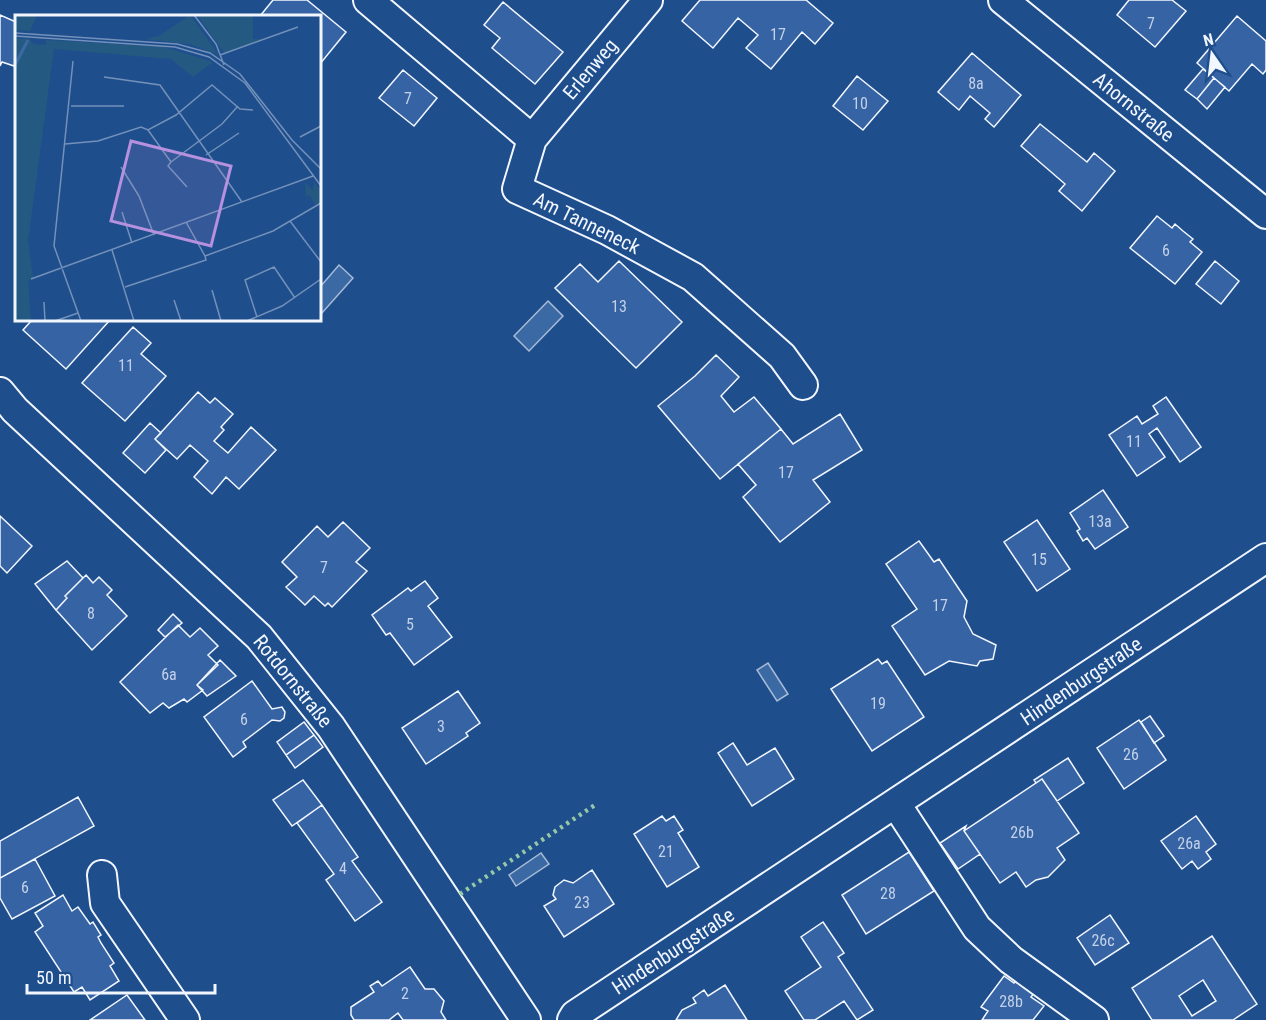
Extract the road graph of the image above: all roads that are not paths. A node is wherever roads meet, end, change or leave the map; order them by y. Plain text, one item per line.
1 (369, 0) edge
2 (648, 0) edge
3 (1003, 0) edge
4 (532, 139) junction
5 (1266, 214) edge
6 (803, 385) dead end
7 (0, 392) edge
8 (1266, 558) edge
9 (896, 804) junction
10 (102, 875) dead end
11 (1089, 1016) edge
12 (185, 1020) edge
13 (526, 1020) edge
14 (572, 1020) edge

1 - 4 street
2 - 4 street, Erlenweg
3 - 5 street, Ahornstraße
4 - 6 street, Am Tanneneck
7 - 13 street, Rotdornstraße
8 - 9 street, Hindenburgstraße
9 - 11 street
9 - 14 street, Hindenburgstraße
10 - 12 street

